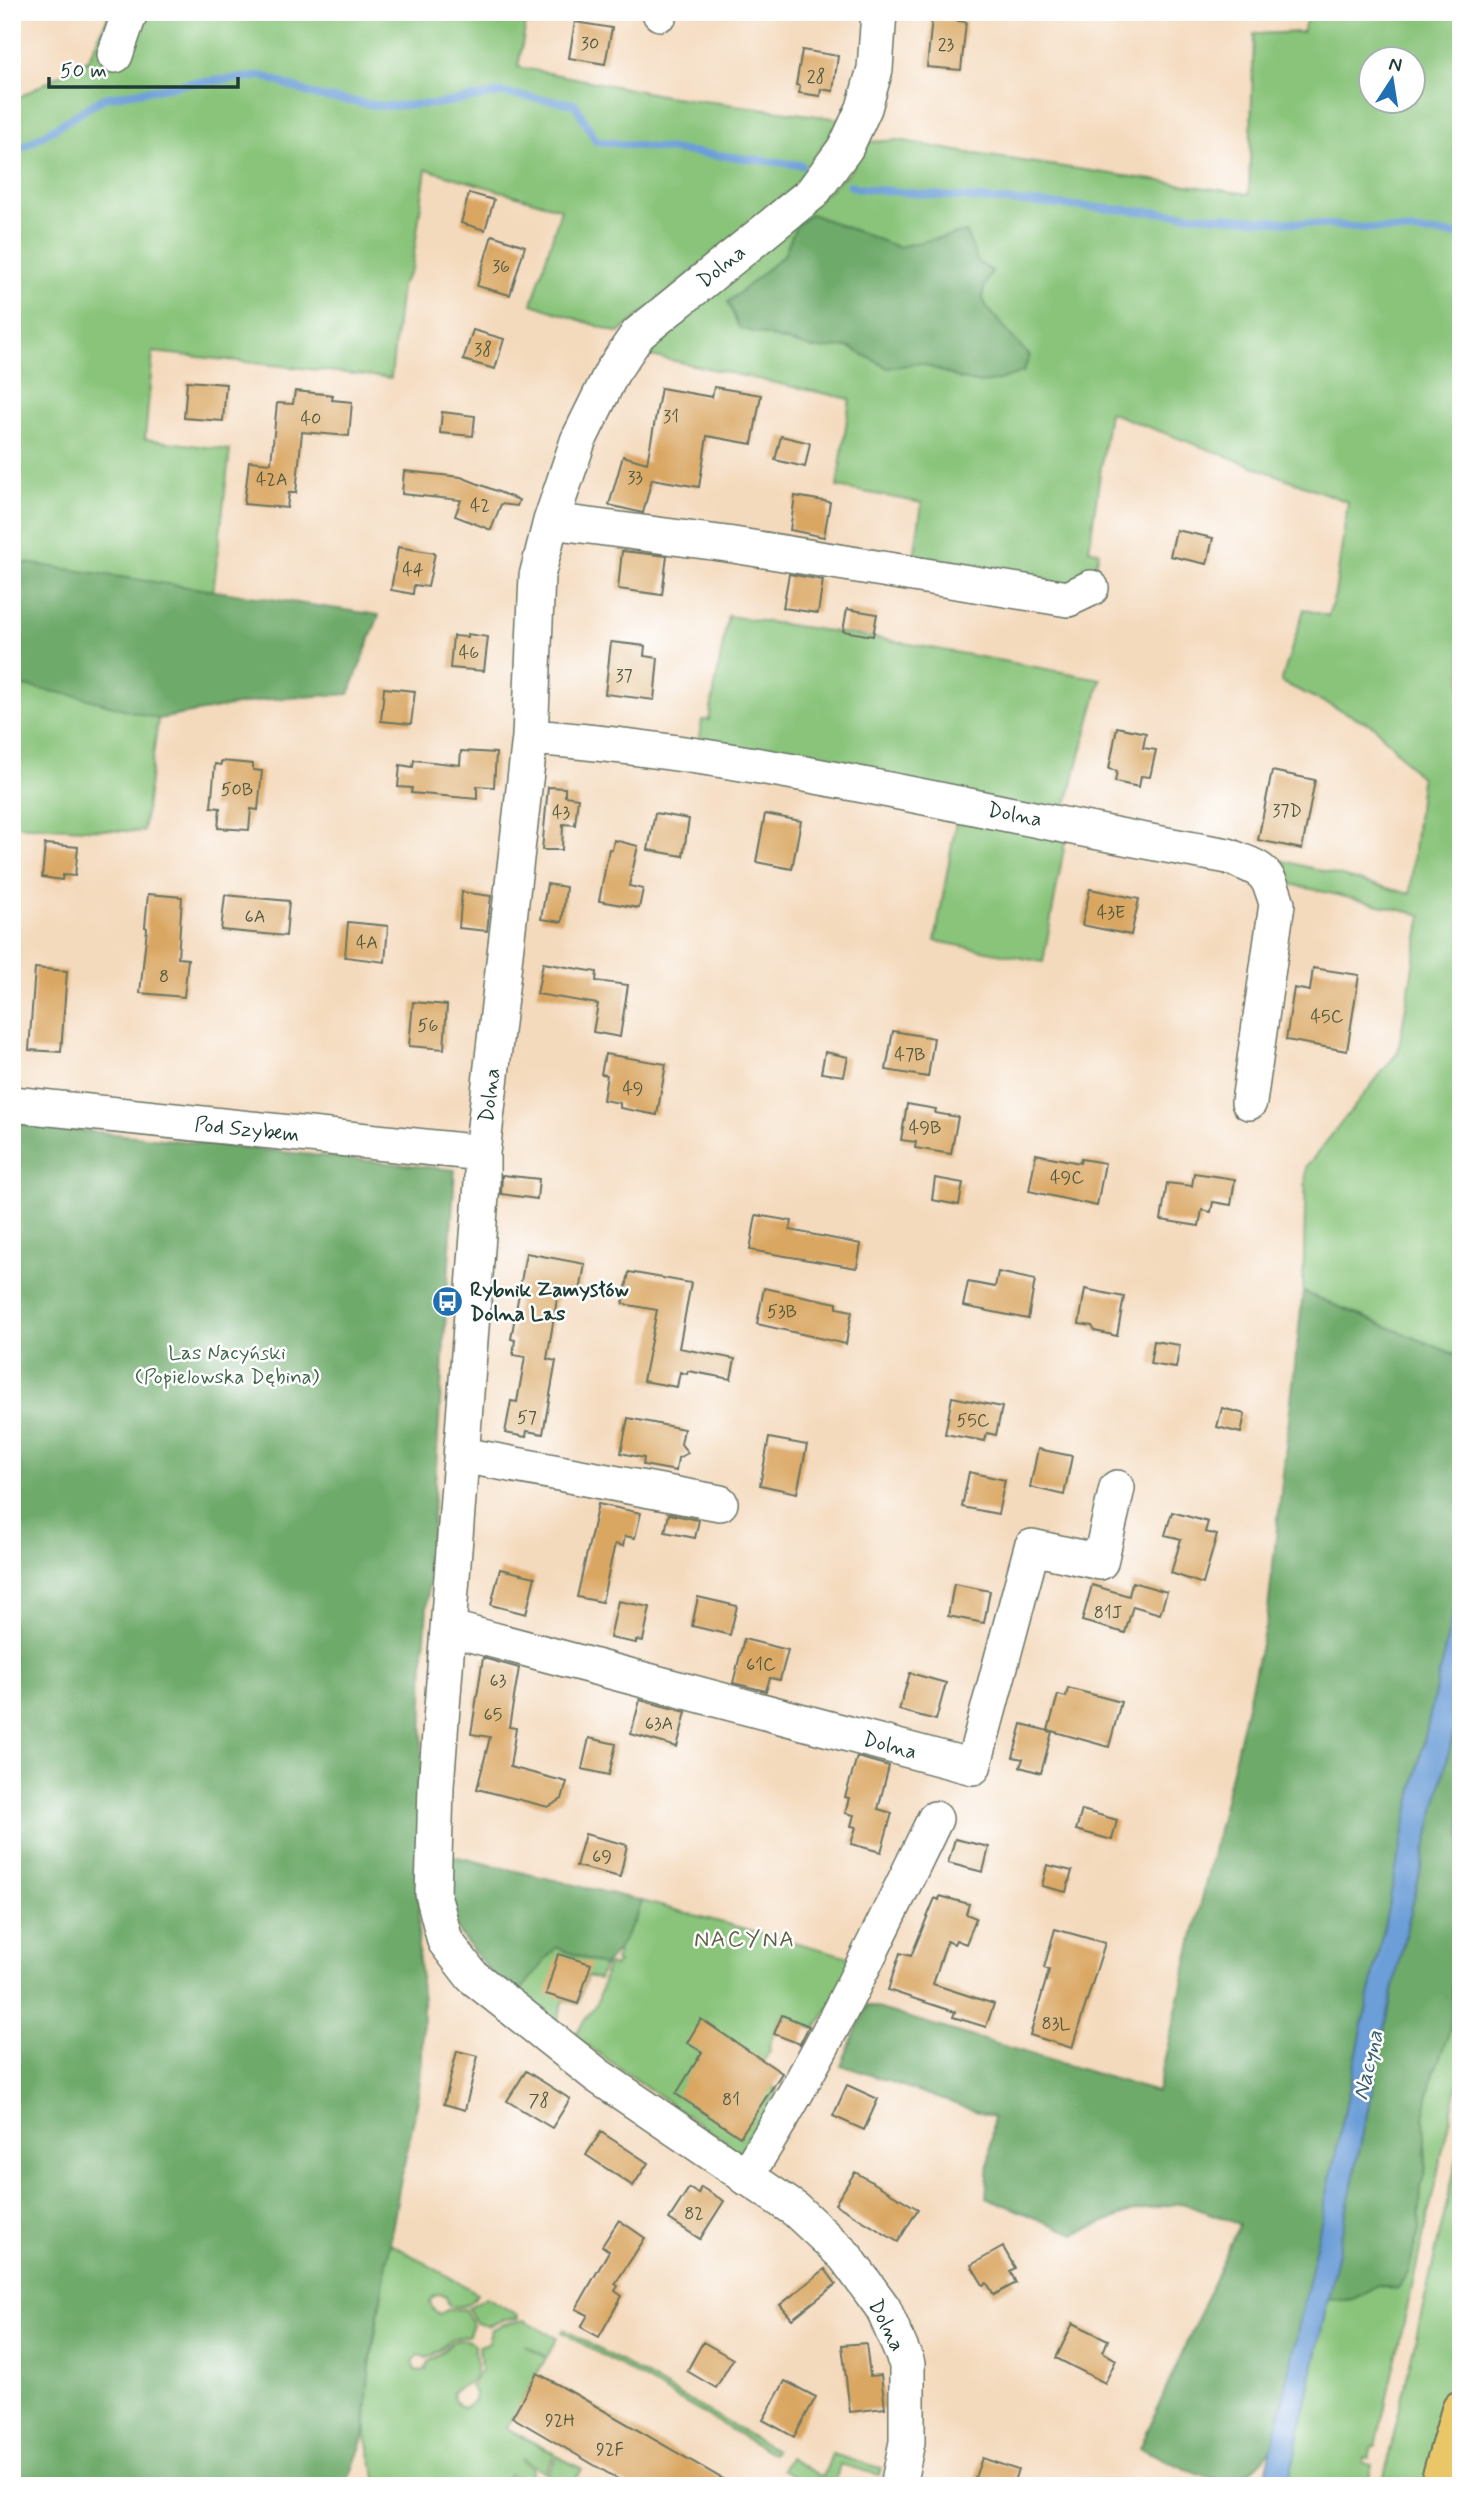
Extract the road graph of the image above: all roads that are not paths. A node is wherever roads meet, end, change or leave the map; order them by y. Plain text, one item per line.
1 (130, 12) edge
2 (878, 12) edge
3 (115, 55) dead end
4 (551, 521) junction
5 (1091, 588) dead end
6 (530, 737) junction
7 (1249, 1102) dead end
8 (12, 1104) edge
9 (482, 1153) junction
10 (462, 1455) junction
11 (1117, 1488) dead end
12 (720, 1503) dead end
13 (448, 1628) junction
14 (935, 1819) dead end
15 (745, 2177) junction
16 (1461, 2410) edge
17 (898, 2486) edge
18 (1438, 2486) edge

1 - 3 street
2 - 4 street, Dolna
4 - 5 street
4 - 6 street, Dolna
6 - 7 street, Dolna
6 - 9 street, Dolna
8 - 9 street, Pod Szybem
9 - 10 street, Dolna
10 - 12 street
10 - 13 street, Dolna
11 - 13 street, Dolna
13 - 15 street, Dolna
14 - 15 street
15 - 17 street, Dolna
16 - 18 main road

